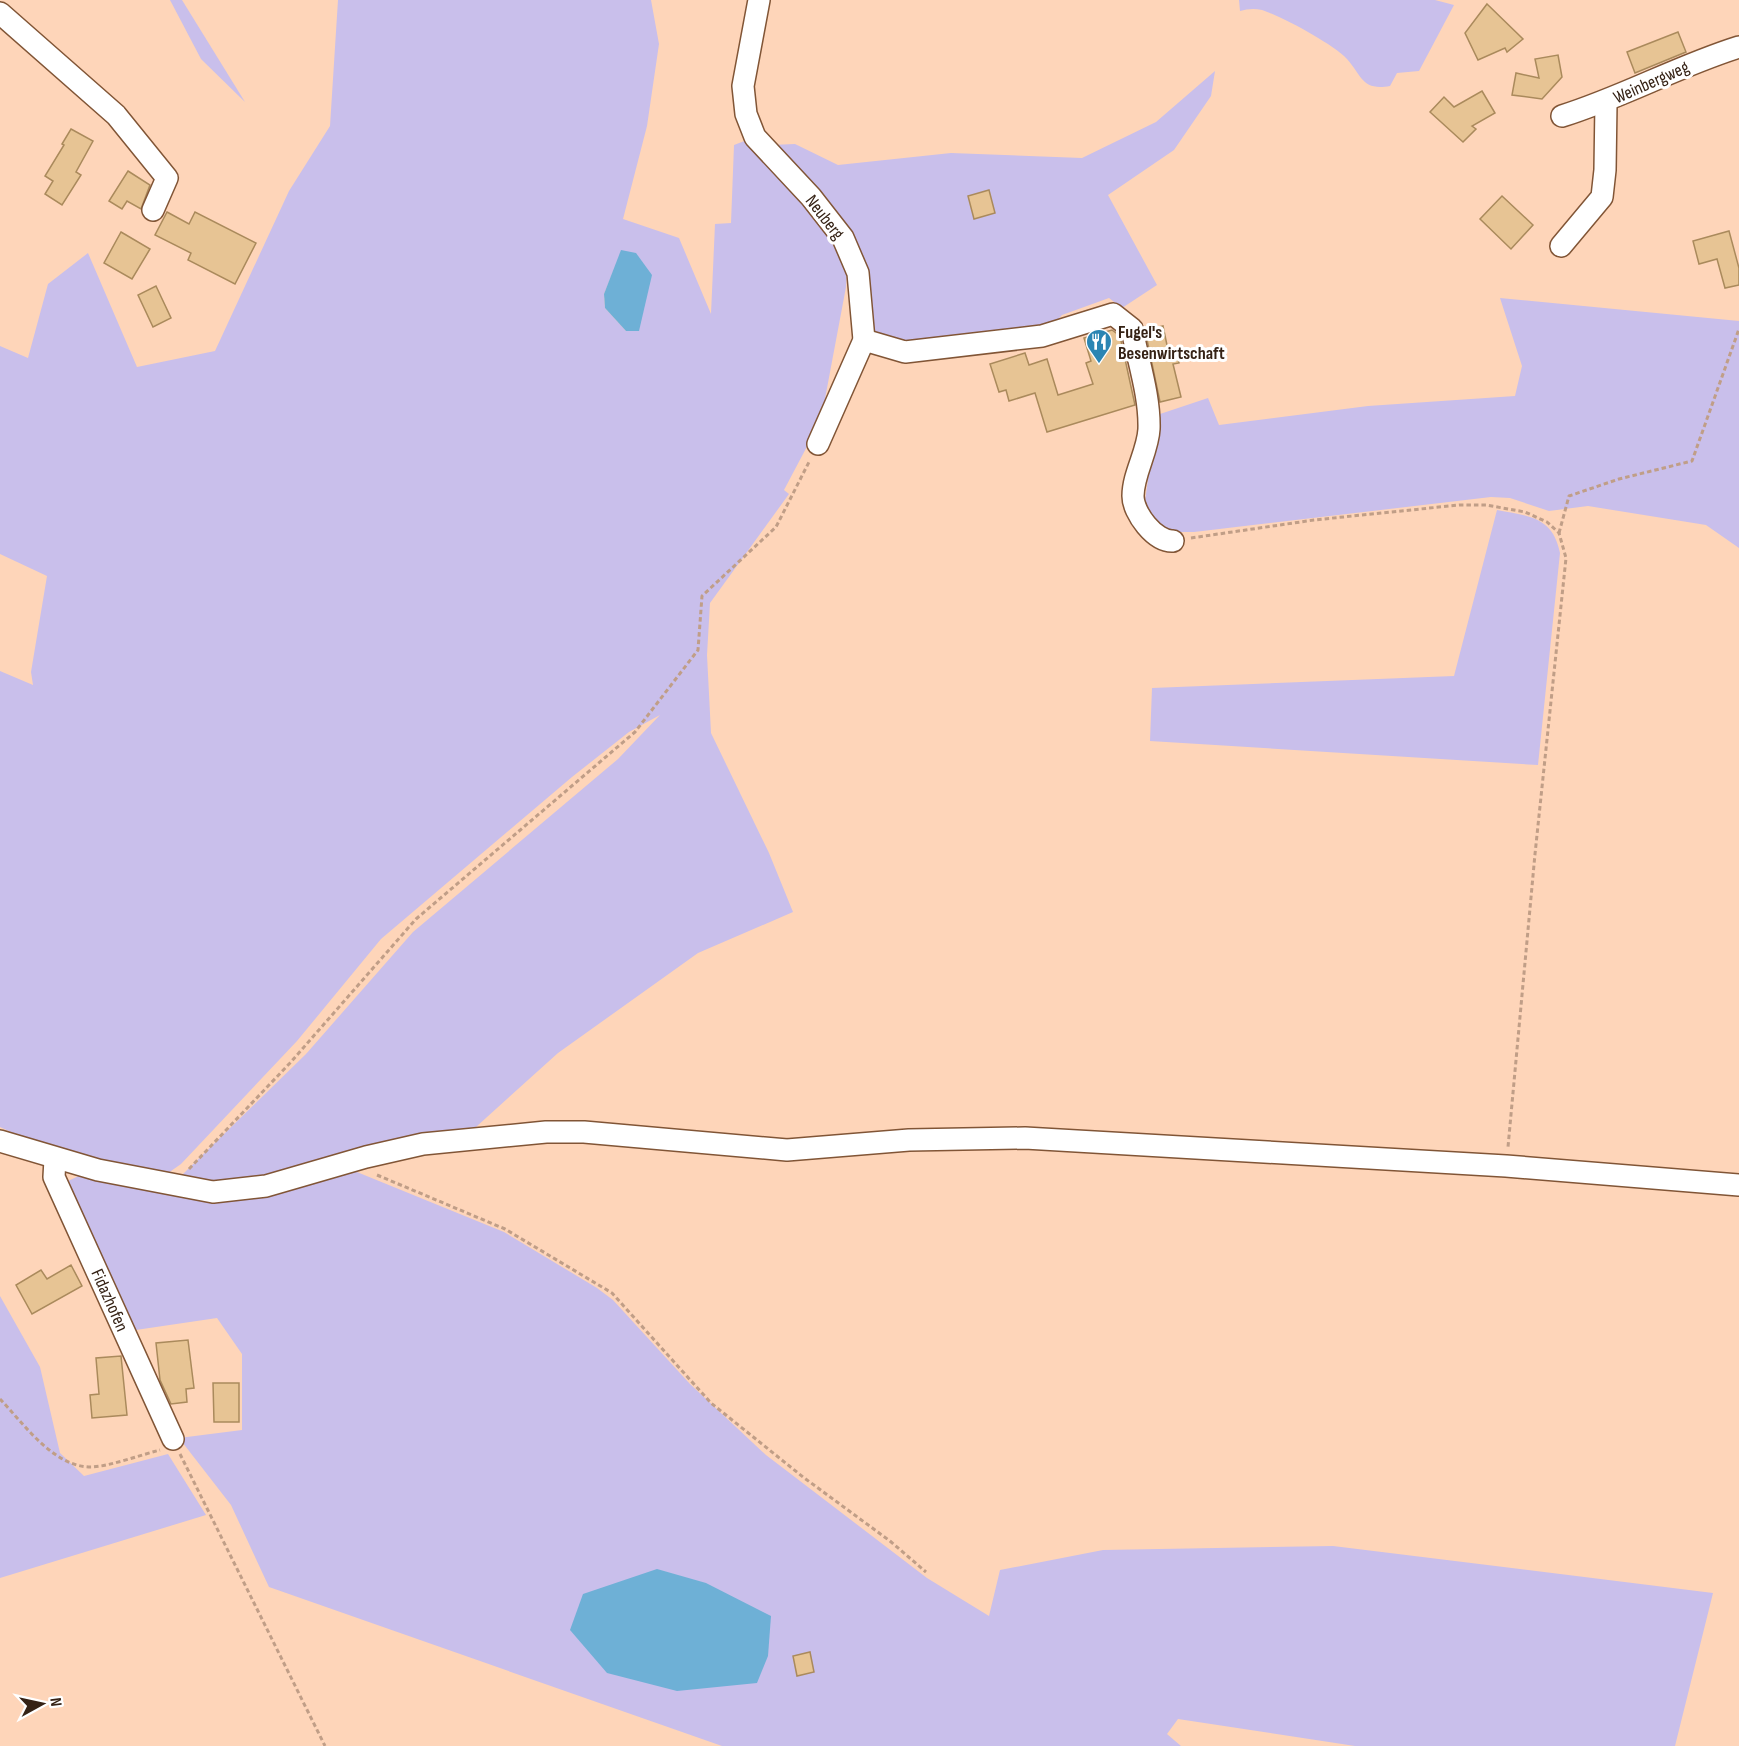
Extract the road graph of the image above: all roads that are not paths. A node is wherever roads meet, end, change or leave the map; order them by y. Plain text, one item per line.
1 (759, 0) edge
2 (0, 13) edge
3 (1739, 47) edge
4 (1606, 102) junction
5 (1562, 116) dead end
6 (153, 210) dead end
7 (1561, 246) dead end
8 (864, 340) junction
9 (818, 444) road end
10 (1173, 541) road end
11 (0, 1141) edge
12 (55, 1159) junction
13 (1739, 1185) edge
14 (174, 1442) road end

1 - 8 street, Neuberg
2 - 6 street
3 - 4 street, Weinbergweg
4 - 5 street, Weinbergweg
4 - 7 street
8 - 9 street, Neuberg
8 - 10 street
11 - 12 street
12 - 13 street
12 - 14 street, Fidazhofen

